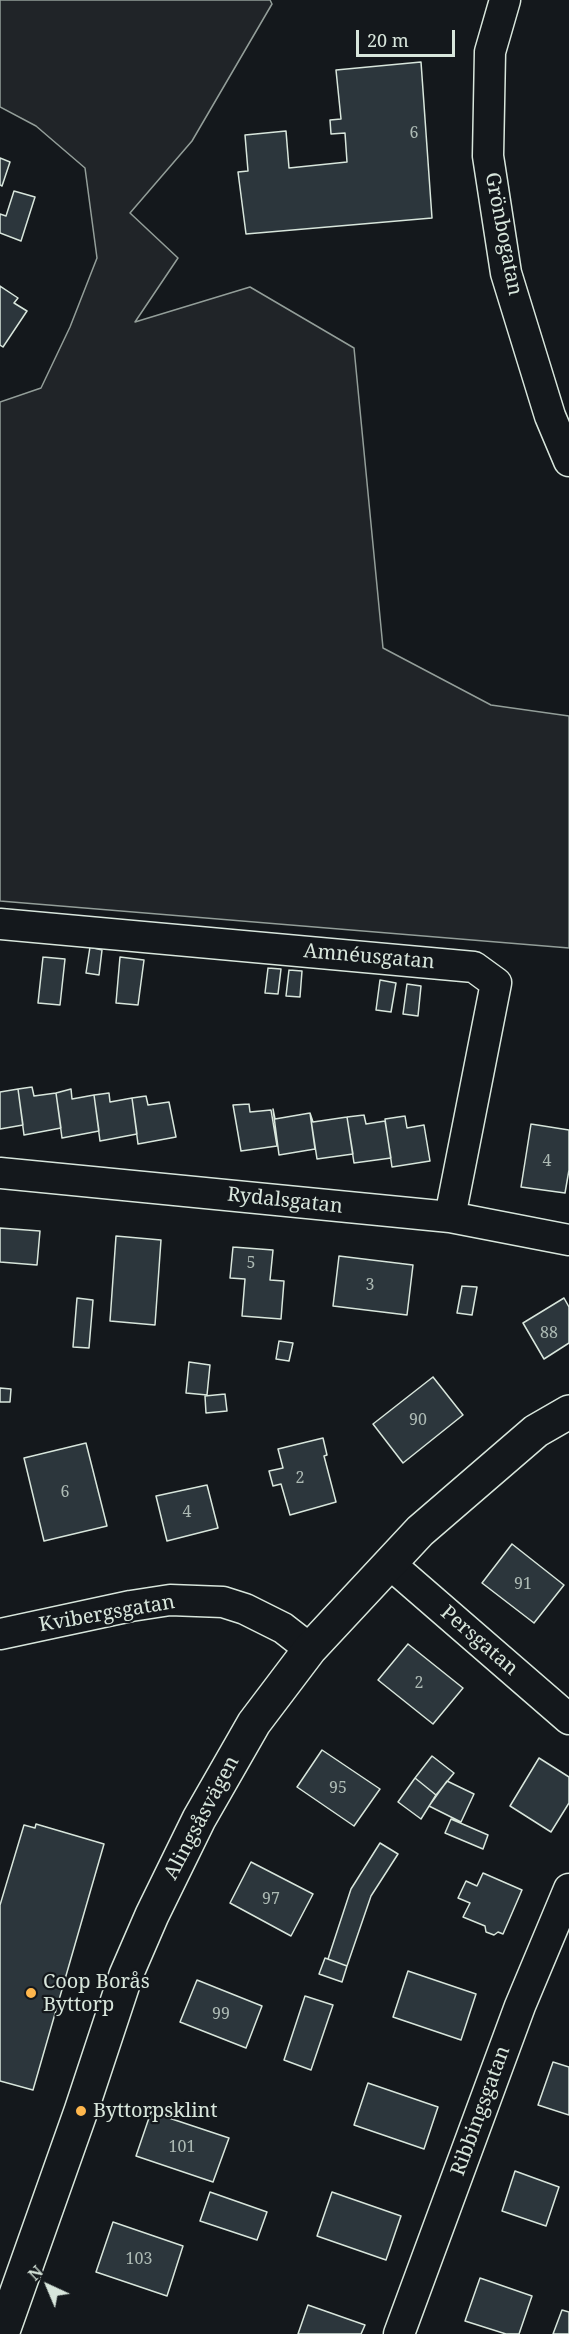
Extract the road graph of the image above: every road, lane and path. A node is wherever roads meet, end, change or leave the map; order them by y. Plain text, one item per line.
1 (505, 0) edge
2 (569, 461) edge
3 (0, 924) edge
4 (0, 1173) edge
5 (450, 1217) junction
6 (569, 1240) edge
7 (569, 1412) edge
8 (389, 1563) junction
9 (0, 1635) edge
10 (310, 1649) junction
11 (569, 1719) edge
12 (569, 1889) edge
13 (2, 2334) edge
14 (399, 2334) edge

1 - 2 street, Grönbogatan
3 - 5 street, Amnéusgatan
4 - 5 street, Rydalsgatan
5 - 6 street, Rydalsgatan
7 - 8 main road, Alingsåsvägen
8 - 10 main road, Alingsåsvägen
8 - 11 street, Persgatan
9 - 10 street, Kvibergsgatan
10 - 13 main road, Alingsåsvägen
12 - 14 street, Ribbingsgatan

